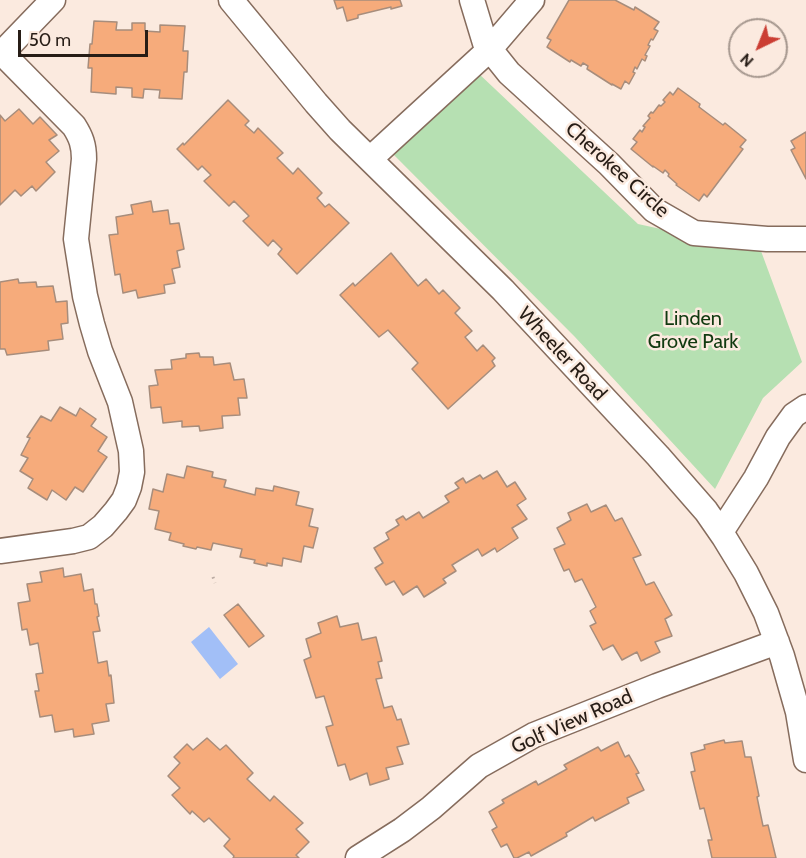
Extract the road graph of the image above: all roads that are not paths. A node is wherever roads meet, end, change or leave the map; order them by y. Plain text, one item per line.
1 (53, 0) edge
2 (231, 0) edge
3 (472, 0) edge
4 (532, 0) edge
5 (490, 49) junction
6 (1, 54) edge
7 (370, 159) junction
8 (806, 239) edge
9 (806, 407) edge
10 (721, 532) junction
11 (0, 551) edge
12 (777, 642) junction
13 (806, 760) edge
14 (358, 858) edge

1 - 6 street
2 - 7 street, Wheeler Road
3 - 5 street, Cherokee Circle
4 - 5 street
5 - 7 street
5 - 8 street, Cherokee Circle
6 - 11 street
7 - 10 street, Wheeler Road
9 - 10 street
10 - 12 street, Wheeler Road
12 - 13 street, Wheeler Road
12 - 14 street, Golf View Road

